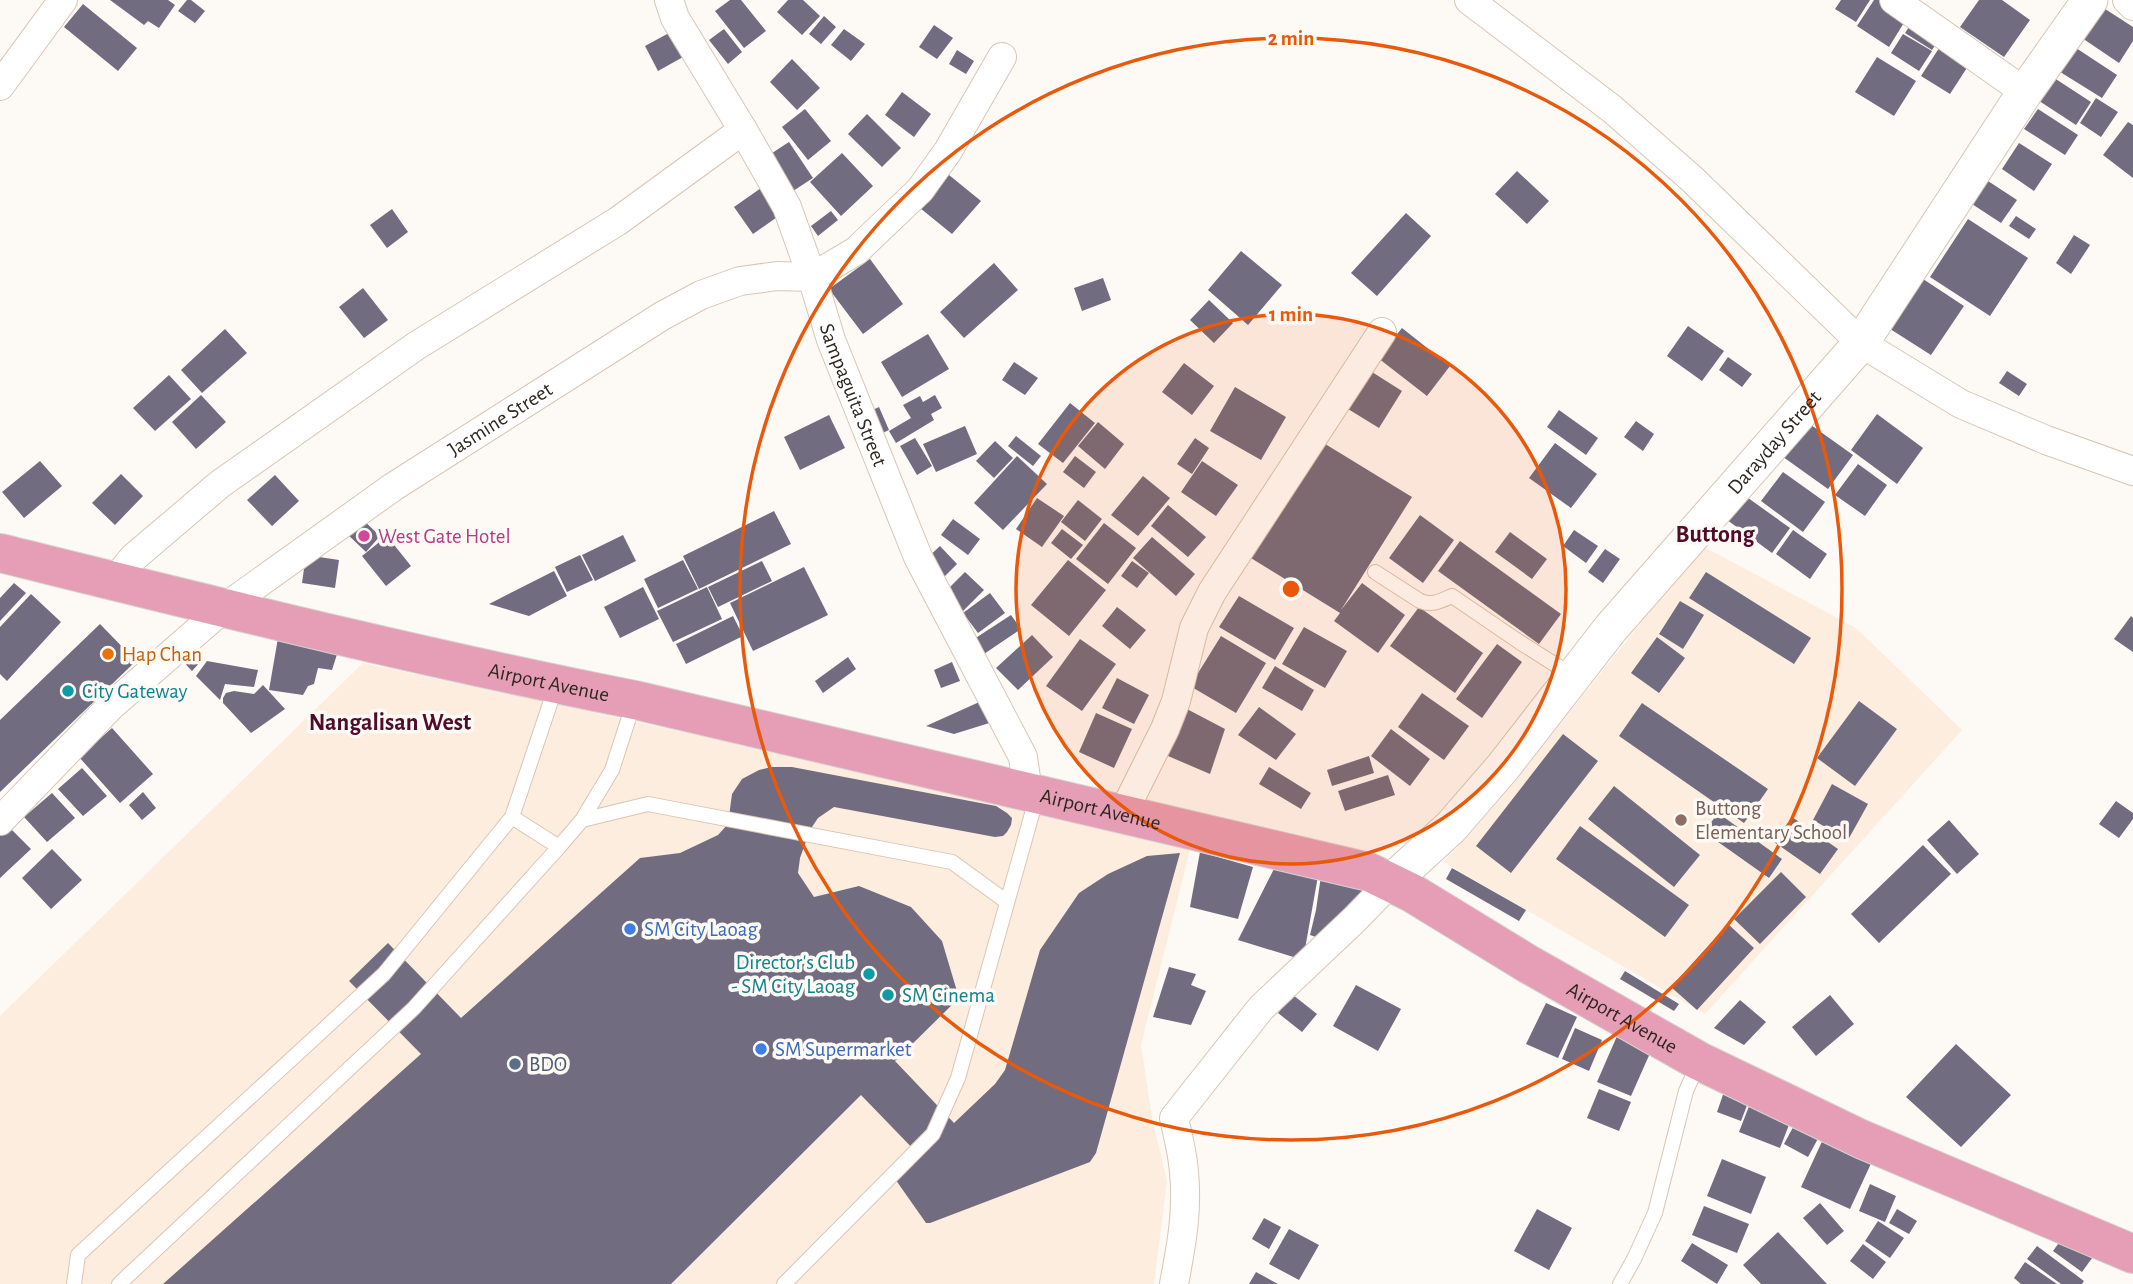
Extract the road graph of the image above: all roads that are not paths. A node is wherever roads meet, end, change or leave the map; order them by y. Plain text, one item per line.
1 (63, 0) edge
2 (669, 0) edge
3 (1469, 0) edge
4 (1894, 0) edge
5 (2090, 0) edge
6 (2127, 0) edge
7 (2133, 6) edge
8 (1002, 57) dead end
9 (0, 86) edge
10 (2025, 92) junction
11 (743, 130) junction
12 (812, 277) junction
13 (1382, 332) dead end
14 (1861, 343) junction
15 (2133, 471) edge
16 (0, 553) edge
17 (1375, 572) dead end
18 (114, 582) junction
19 (224, 608) junction
20 (1573, 676) junction
21 (556, 685) junction
22 (635, 700) junction
23 (1033, 793) junction
24 (1122, 815) junction
25 (512, 817) junction
26 (582, 820) junction
27 (0, 821) edge
28 (559, 847) junction
29 (1391, 882) junction
30 (1007, 902) junction
31 (1699, 1061) junction
32 (2133, 1254) edge
33 (74, 1284) edge
34 (118, 1284) edge
35 (784, 1284) edge
36 (1174, 1284) edge
37 (1620, 1284) edge

1 - 9 street
2 - 11 street, Sampaguita Street
3 - 14 street
4 - 10 street
5 - 10 street, Darayday Street
6 - 7 street
8 - 12 street
10 - 14 street, Darayday Street
11 - 12 street, Sampaguita Street
11 - 18 street
12 - 19 street, Jasmine Street
12 - 23 street, Sampaguita Street
13 - 24 street
14 - 15 street
14 - 20 street, Darayday Street
16 - 18 main road, Airport Avenue
17 - 20 lane
18 - 19 main road, Airport Avenue
19 - 21 main road, Airport Avenue
19 - 27 street, Jasmine Street
20 - 29 street, Darayday Street
21 - 22 main road, Airport Avenue
21 - 25 lane
22 - 23 main road, Airport Avenue
22 - 26 lane
23 - 24 main road, Airport Avenue
23 - 30 lane
24 - 29 main road, Airport Avenue
25 - 28 lane
25 - 33 lane
26 - 28 lane
26 - 30 lane
28 - 34 lane
29 - 31 main road, Airport Avenue
29 - 36 street
30 - 35 lane
31 - 32 main road, Airport Avenue
31 - 37 lane

